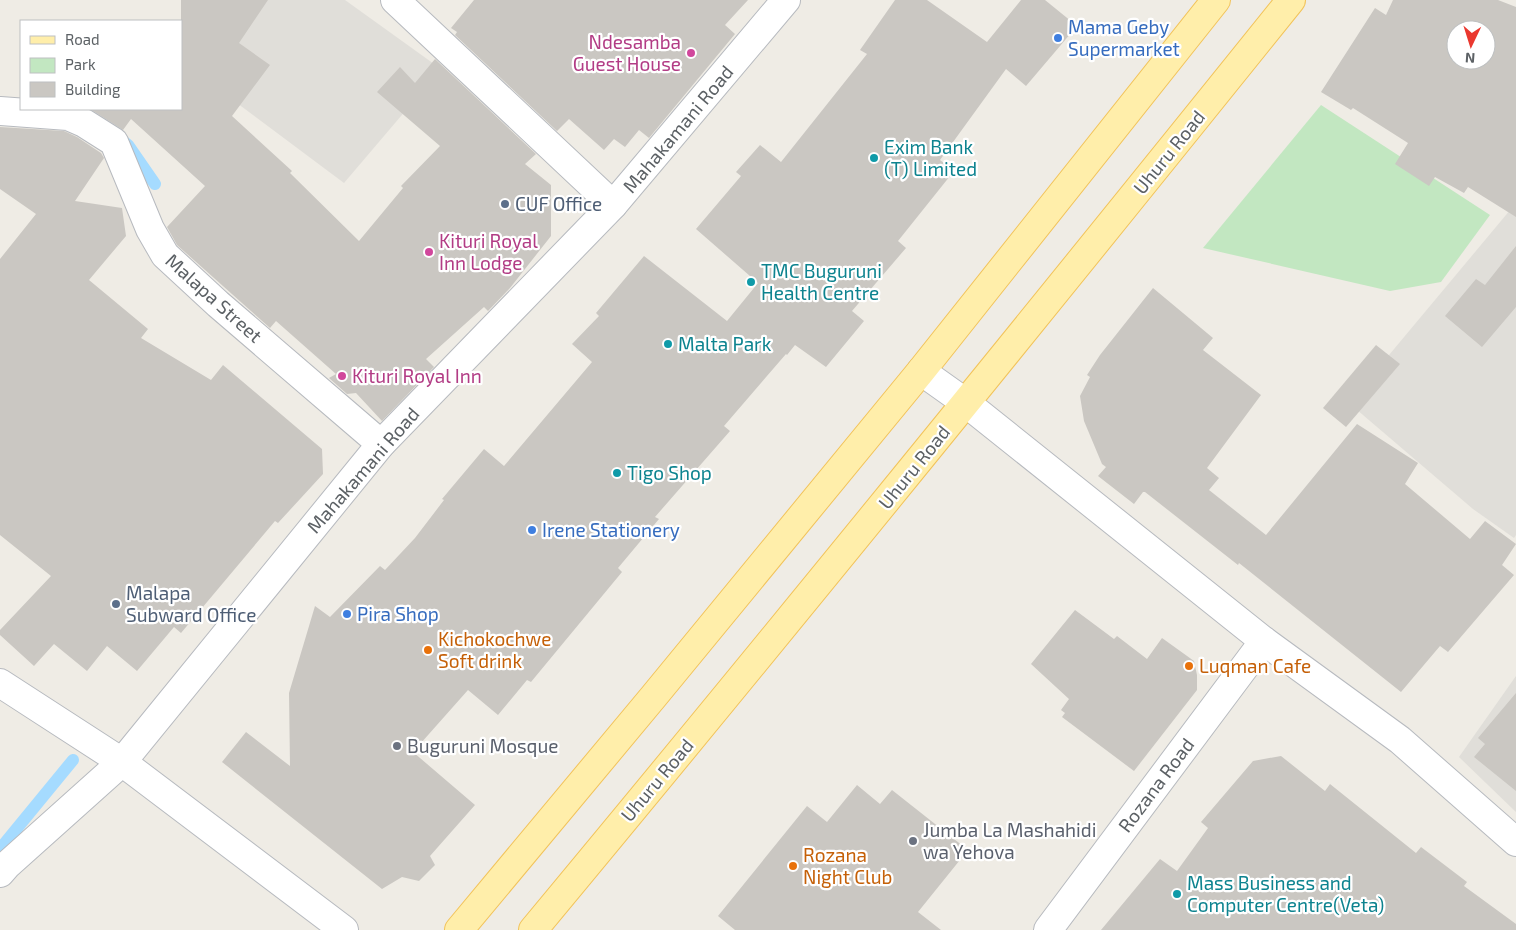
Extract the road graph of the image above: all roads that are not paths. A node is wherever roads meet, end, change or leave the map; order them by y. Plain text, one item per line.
1 (395, 0) edge
2 (786, 0) edge
3 (1216, 0) edge
4 (1291, 0) edge
5 (0, 111) edge
6 (613, 205) junction
7 (921, 371) junction
8 (966, 403) junction
9 (381, 444) junction
10 (1264, 641) junction
11 (0, 683) edge
12 (122, 762) junction
13 (1516, 842) edge
14 (0, 873) edge
15 (344, 930) edge
16 (458, 930) edge
17 (533, 930) edge
18 (1048, 930) edge

1 - 6 street
2 - 6 street, Mahakamani Road
3 - 7 main road
4 - 8 main road, Uhuru Road
5 - 9 street, Malapa Street
6 - 9 street, Mahakamani Road
7 - 8 street
7 - 16 main road
8 - 10 street
8 - 17 main road, Uhuru Road
9 - 12 street, Mahakamani Road
10 - 13 street
10 - 18 street, Rozana Road
11 - 12 street
12 - 14 street, Mahakamani Road
12 - 15 street

